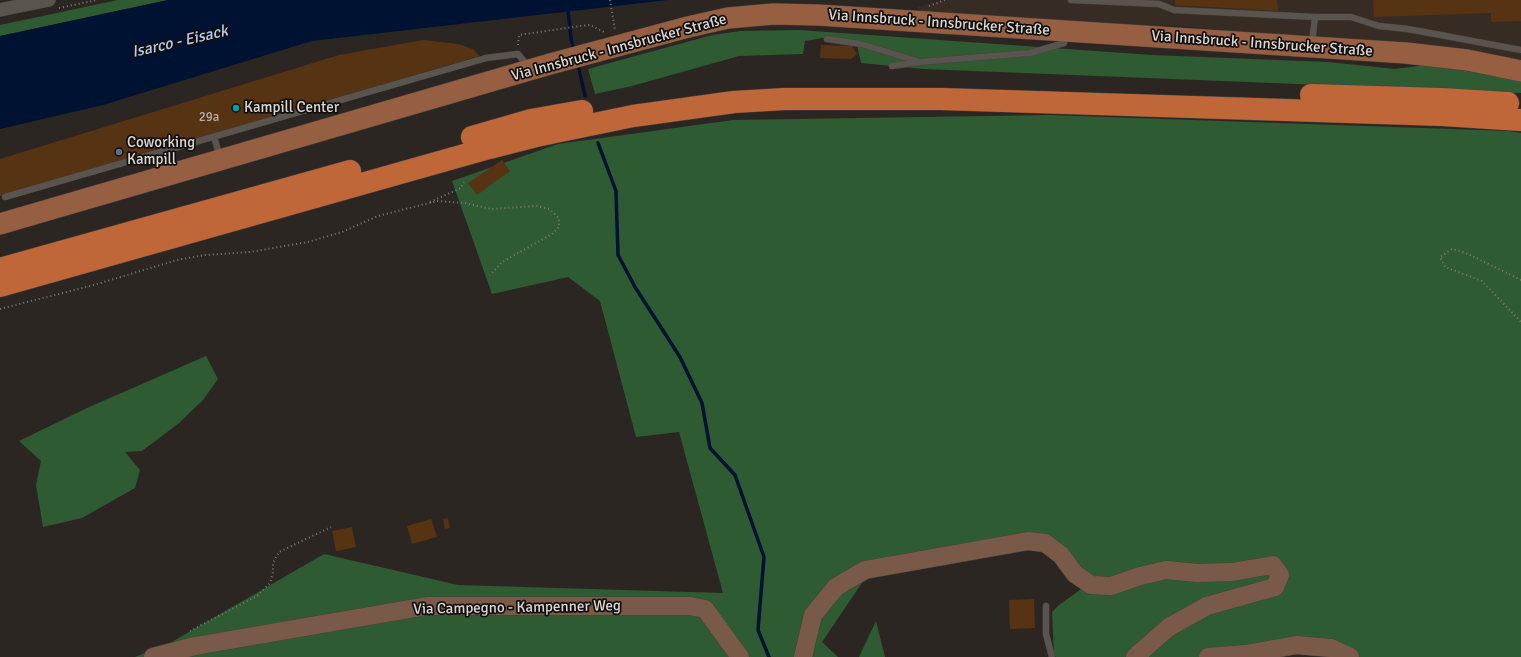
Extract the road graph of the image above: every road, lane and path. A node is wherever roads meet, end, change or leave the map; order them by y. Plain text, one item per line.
1 (49, 0) edge
2 (610, 0) edge
3 (1070, 0) edge
4 (0, 10) edge
5 (1315, 17) junction
6 (580, 26) dead end
7 (615, 32) dead end
8 (1066, 32) junction
9 (827, 39) dead end
10 (1312, 48) junction
11 (1521, 50) edge
12 (518, 54) junction
13 (919, 62) junction
14 (892, 66) dead end
15 (531, 70) junction
16 (1521, 71) edge
17 (1521, 105) edge
18 (1521, 120) edge
19 (214, 137) junction
20 (221, 160) junction
21 (464, 182) dead end
22 (5, 198) dead end
23 (427, 204) junction
24 (0, 224) edge
25 (0, 269) edge
26 (490, 275) dead end
27 (1521, 280) edge
28 (0, 286) edge
29 (0, 308) edge
30 (1521, 322) edge
31 (331, 527) dead end
32 (1046, 606) dead end
33 (188, 632) dead end
34 (153, 657) edge
35 (740, 657) edge
36 (803, 657) edge
37 (1052, 657) edge
38 (1135, 657) edge
39 (1208, 657) edge
40 (1350, 657) edge

1 - 4 street
2 - 7 path
3 - 5 lane
5 - 10 lane
5 - 11 lane
6 - 12 path
8 - 10 main road, Via Innsbruck - Innsbrucker Straße
8 - 13 lane
8 - 15 main road, Via Innsbruck - Innsbrucker Straße
9 - 13 lane
10 - 16 main road, Via Innsbruck - Innsbrucker Straße
12 - 15 lane
12 - 19 lane
13 - 14 lane
15 - 20 main road, Via Innsbruck - Innsbrucker Straße
17 - 25 highway
18 - 28 highway
19 - 20 lane
19 - 22 lane
20 - 24 main road, Via Innsbruck - Innsbrucker Straße
21 - 23 path
23 - 26 path
23 - 29 path
27 - 30 path
31 - 33 path
32 - 37 lane
34 - 35 street, Via Campegno - Kampenner Weg
36 - 38 street
39 - 40 street

